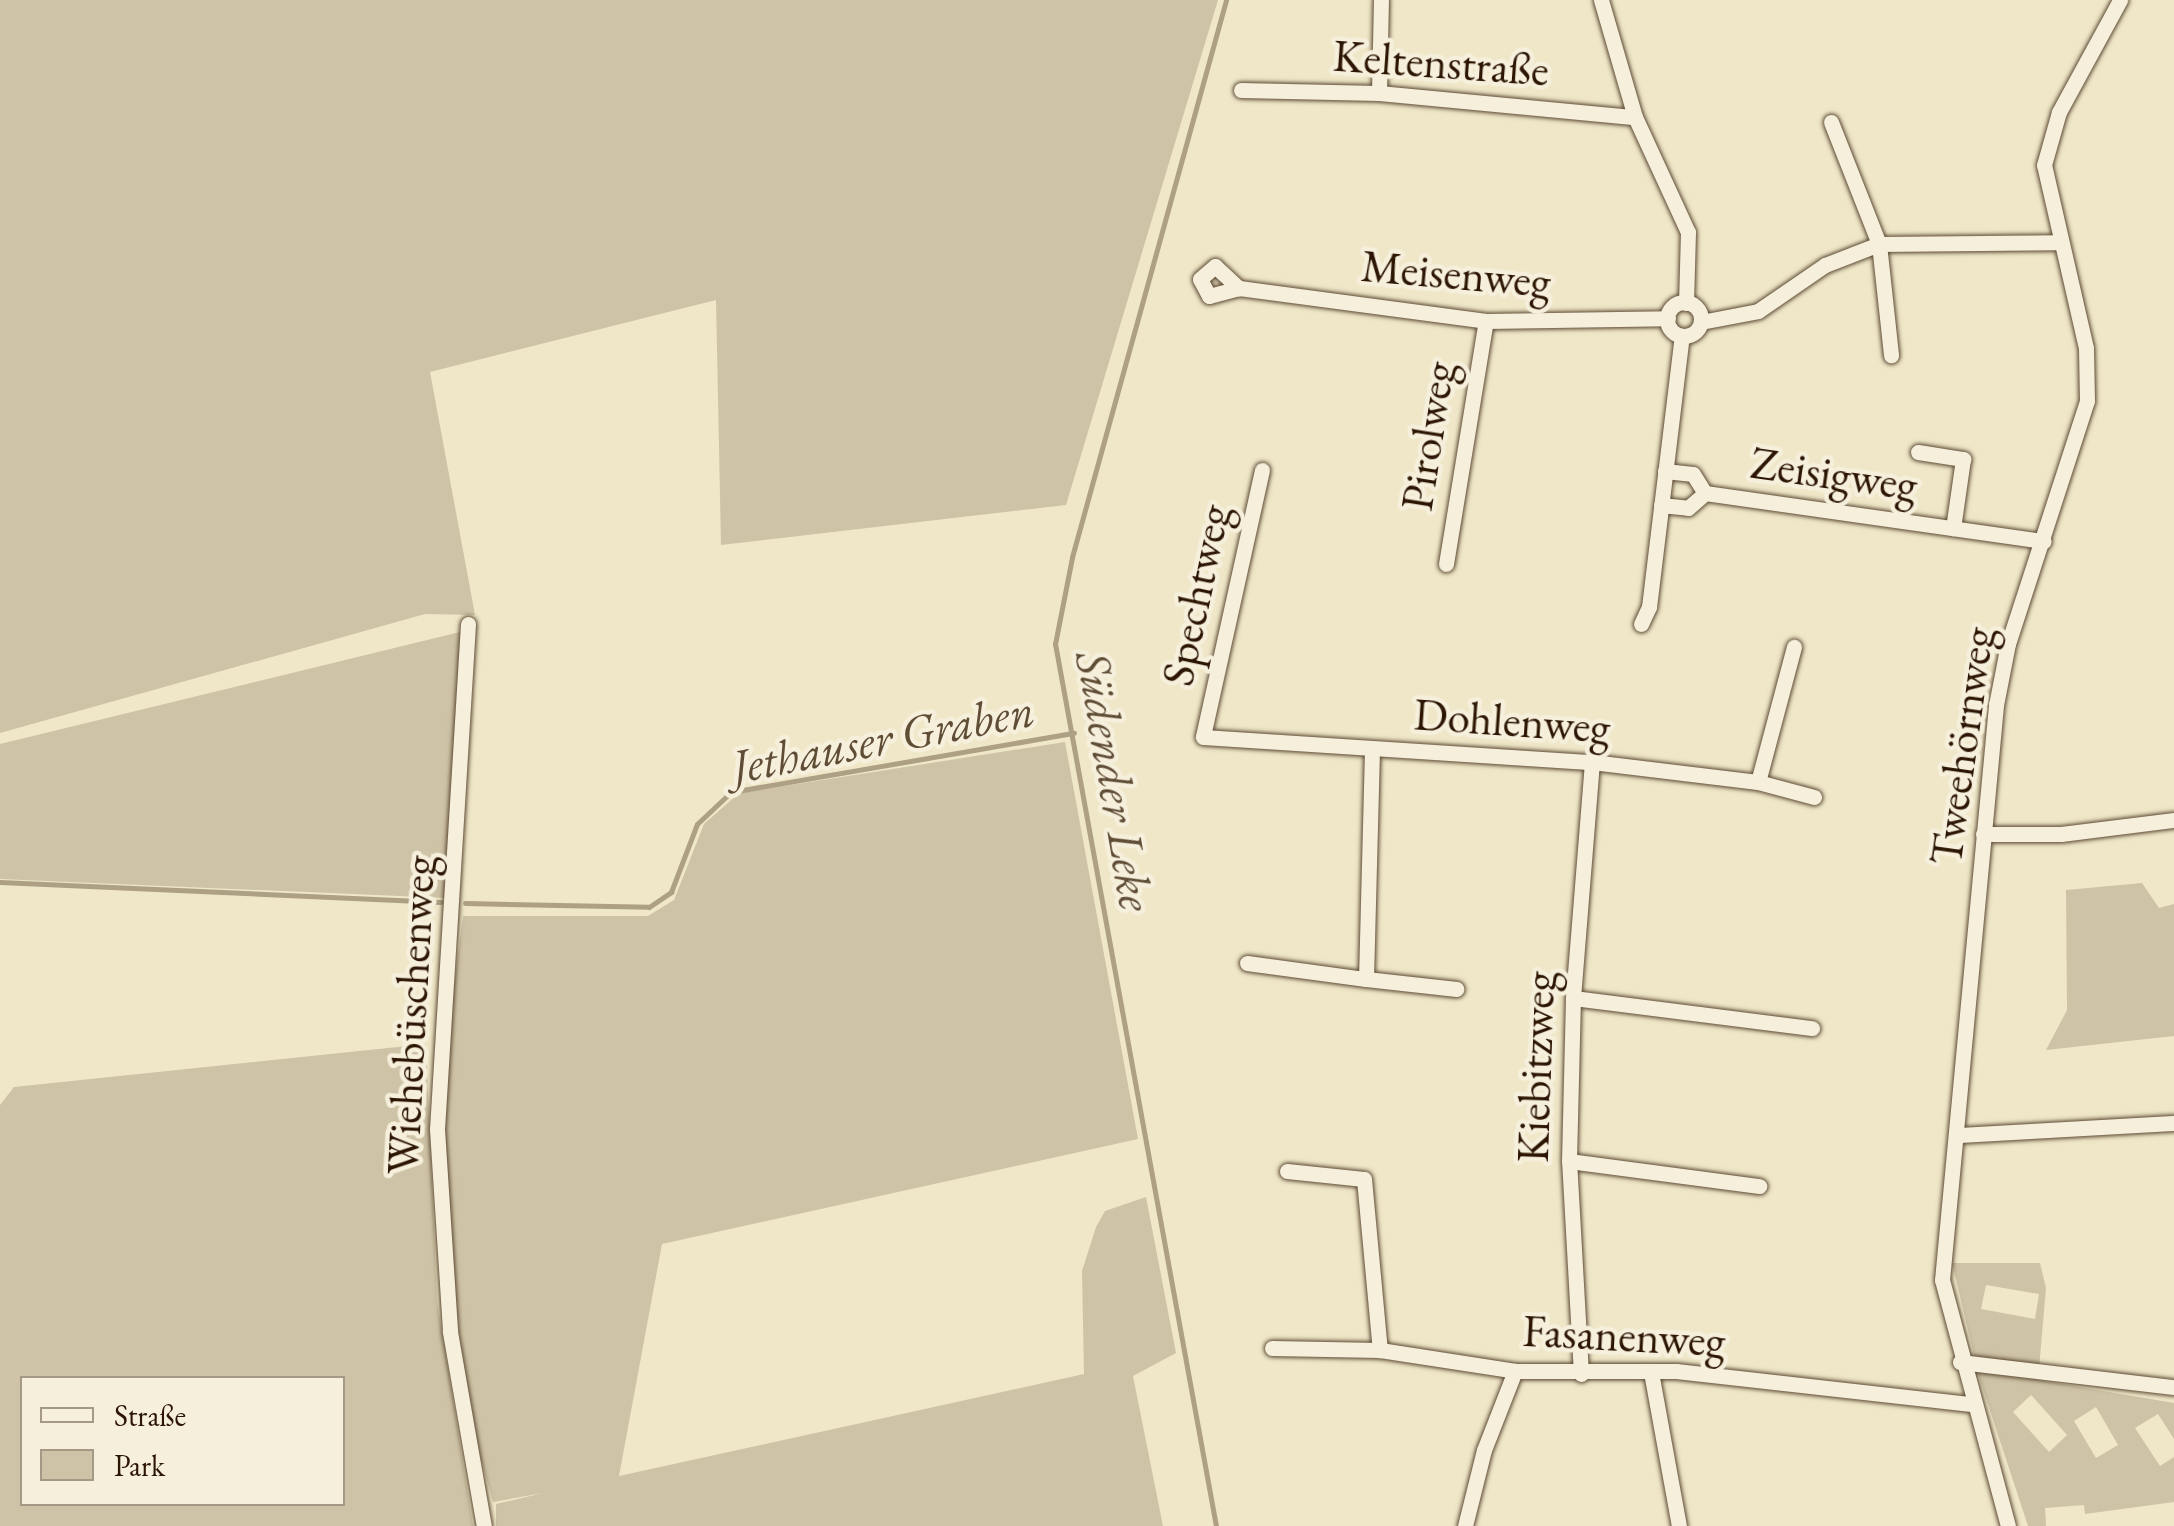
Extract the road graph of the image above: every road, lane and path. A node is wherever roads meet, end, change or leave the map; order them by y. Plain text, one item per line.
1 (1381, 0) edge
2 (1601, 0) edge
3 (2120, 0) edge
4 (1241, 90) dead end
5 (1379, 92) junction
6 (1635, 116) junction
7 (1831, 122) dead end
8 (2057, 242) junction
9 (1880, 244) junction
10 (1240, 288) dead end
11 (1686, 302) junction
12 (1668, 318) junction
13 (1486, 320) junction
14 (1701, 322) junction
15 (1682, 336) junction
16 (1892, 356) dead end
17 (1918, 452) dead end
18 (1262, 470) dead end
19 (1665, 470) junction
20 (1705, 493) junction
21 (1661, 505) junction
22 (1953, 528) junction
23 (2044, 541) junction
24 (1446, 564) dead end
25 (468, 624) dead end
26 (1640, 624) dead end
27 (1794, 647) dead end
28 (1203, 737) joint
29 (1372, 750) junction
30 (1592, 762) junction
31 (1758, 782) junction
32 (1814, 797) dead end
33 (2174, 820) edge
34 (1983, 834) junction
35 (1248, 963) dead end
36 (1366, 979) junction
37 (1456, 988) dead end
38 (1573, 998) junction
39 (1812, 1028) dead end
40 (2174, 1123) edge
41 (1958, 1135) junction
42 (1569, 1162) junction
43 (1287, 1171) dead end
44 (1759, 1186) dead end
45 (1272, 1348) dead end
46 (1380, 1350) junction
47 (1960, 1362) junction
48 (1516, 1371) junction
49 (1651, 1372) junction
50 (1581, 1374) junction
51 (2174, 1386) edge
52 (1971, 1404) junction
53 (484, 1526) edge
54 (1464, 1526) edge
55 (1679, 1526) edge
56 (2008, 1526) edge

1 - 5 street
2 - 6 street
3 - 8 street, Tweehörnweg
4 - 5 street, Keltenstraße
5 - 6 street, Keltenstraße
6 - 11 street
7 - 9 street
8 - 9 street
8 - 23 street, Tweehörnweg
9 - 14 street
9 - 16 street
10 - 13 street, Meisenweg
11 - 12 street
11 - 14 street
12 - 13 street, Meisenweg
12 - 15 street
13 - 24 street, Pirolweg
14 - 15 street
15 - 19 street
17 - 22 street, Zeisigweg
18 - 28 street, Spechtweg
19 - 20 street, Zeisigweg
19 - 21 street
20 - 21 street, Zeisigweg
20 - 22 street, Zeisigweg
21 - 26 street
22 - 23 street, Zeisigweg
23 - 34 street, Tweehörnweg
25 - 53 street, Wiehebüschenweg
27 - 31 street
28 - 29 street, Dohlenweg
29 - 30 street, Dohlenweg
29 - 36 street
30 - 31 street, Dohlenweg
30 - 38 street, Kiebitzweg
31 - 32 street, Dohlenweg
33 - 34 street
34 - 41 street, Tweehörnweg
35 - 36 street
36 - 37 street
38 - 39 street
38 - 42 street, Kiebitzweg
40 - 41 street
41 - 47 street, Tweehörnweg
42 - 44 street
42 - 50 street, Kiebitzweg
43 - 46 street
45 - 46 street, Fasanenweg
46 - 48 street, Fasanenweg
47 - 51 street
47 - 52 street, Tweehörnweg
48 - 50 street, Fasanenweg
48 - 54 street
49 - 50 street, Fasanenweg
49 - 52 street, Fasanenweg
49 - 55 street
52 - 56 street, Tweehörnweg

